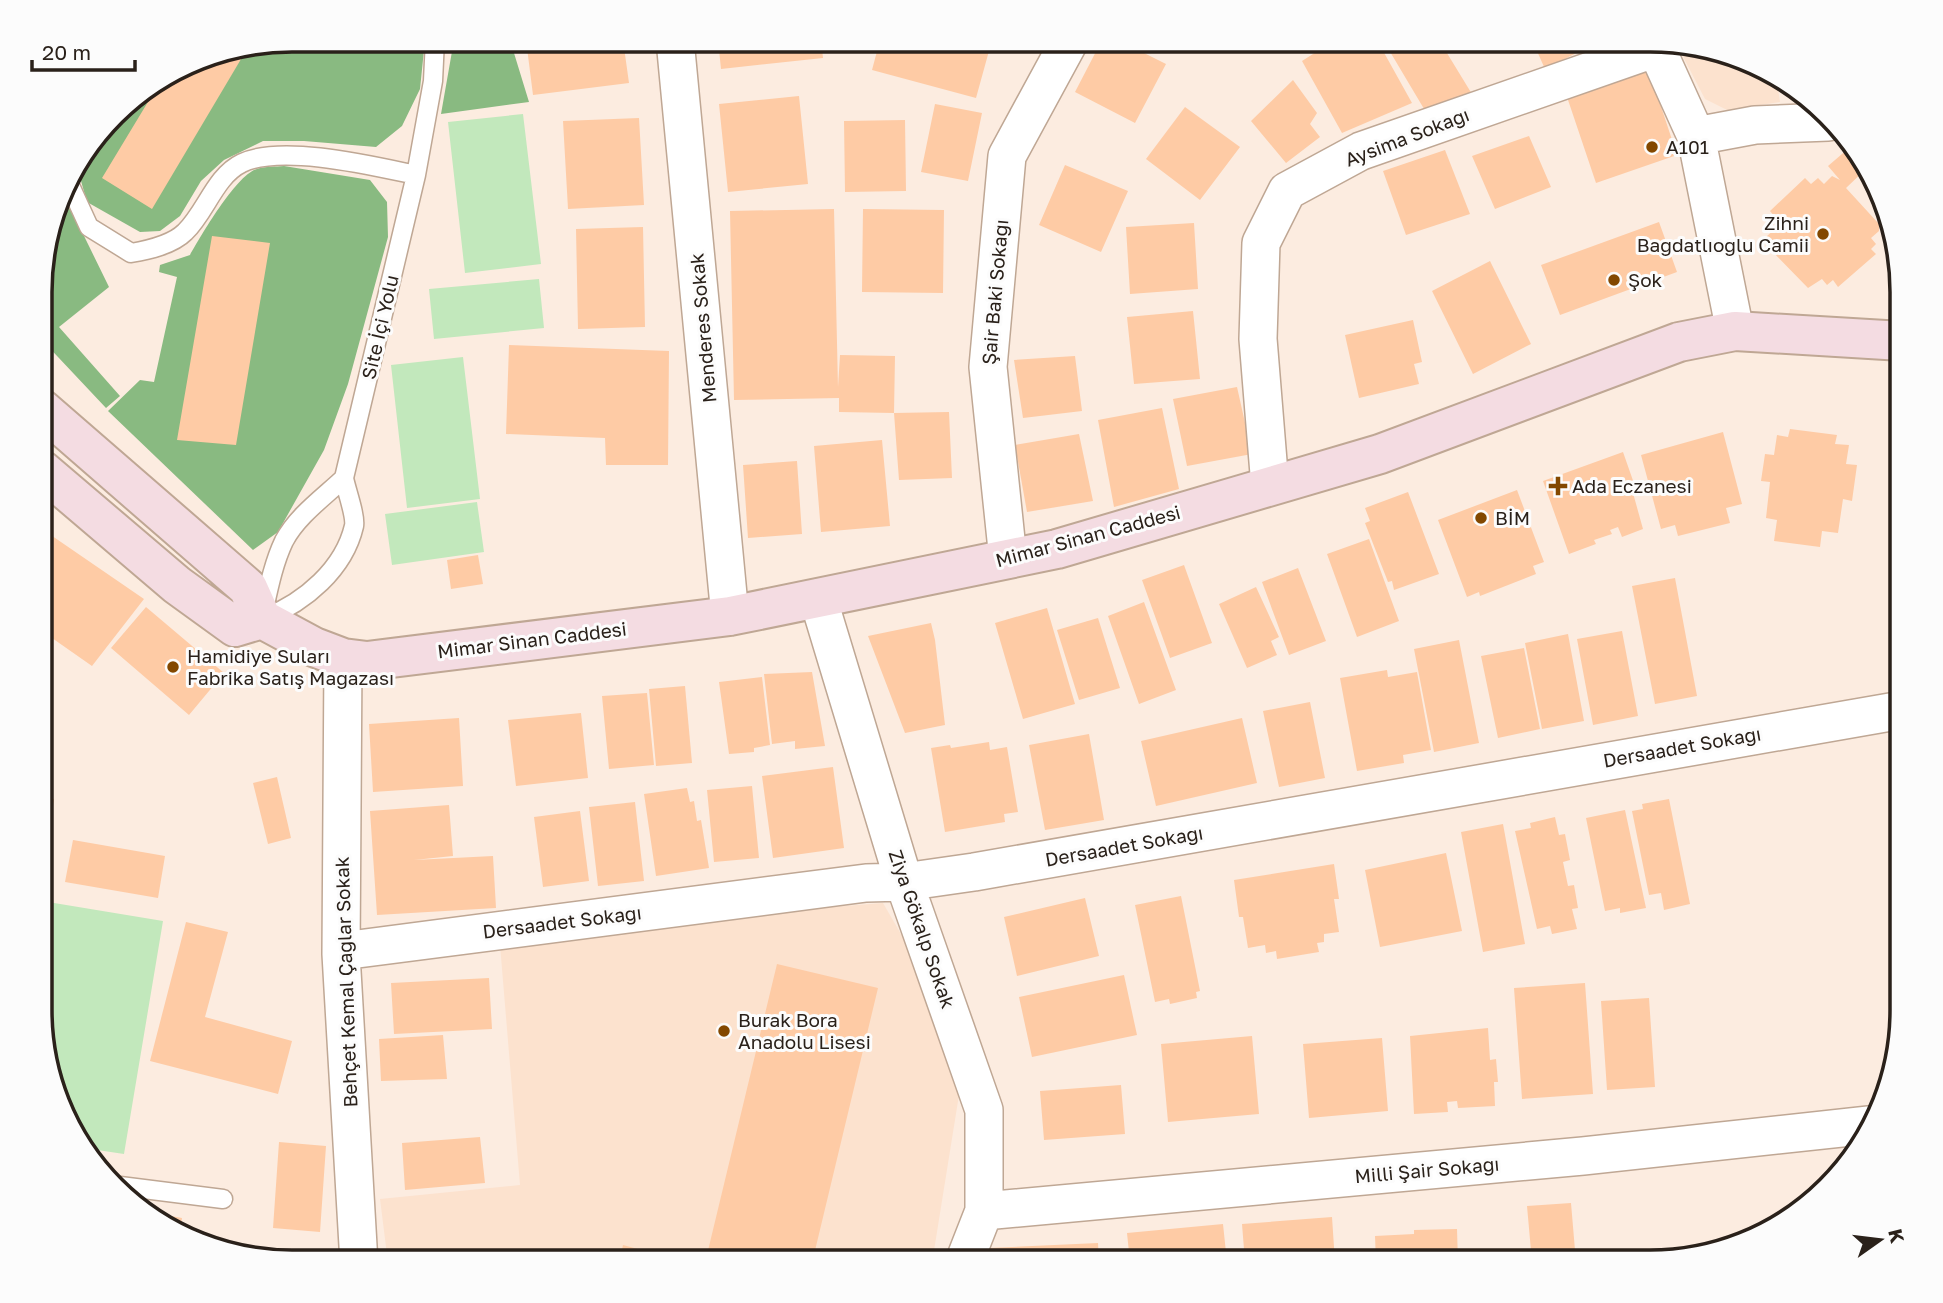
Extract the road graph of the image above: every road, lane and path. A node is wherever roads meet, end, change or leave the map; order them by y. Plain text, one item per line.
1 (1063, 52) edge
2 (1633, 52) edge
3 (434, 53) edge
4 (676, 53) edge
5 (1659, 53) edge
6 (1819, 122) edge
7 (1696, 136) junction
8 (416, 175) junction
9 (74, 194) edge
10 (1735, 331) junction
11 (1890, 340) edge
12 (52, 401) edge
13 (52, 418) edge
14 (344, 478) junction
15 (52, 479) edge
16 (129, 486) junction
17 (1270, 486) junction
18 (52, 502) edge
19 (1008, 559) junction
20 (177, 585) junction
21 (818, 598) junction
22 (730, 616) junction
23 (262, 619) junction
24 (343, 659) junction
25 (1890, 712) edge
26 (904, 881) junction
27 (341, 954) junction
28 (1861, 1126) edge
29 (131, 1187) edge
30 (223, 1199) dead end
31 (984, 1211) junction
32 (358, 1250) edge
33 (969, 1250) edge

1 - 19 street, Şair Baki Sokağı
2 - 17 street, Aysima Sokağı
3 - 8 lane, Site İçi Yolu
4 - 22 street, Menderes Sokak
5 - 7 street
6 - 7 street
7 - 10 street
8 - 9 lane
8 - 14 lane, Site İçi Yolu
10 - 11 main road, Mimar Sinan Caddesi
10 - 17 main road, Mimar Sinan Caddesi
12 - 16 main road
13 - 16 main road
14 - 23 lane
14 - 23 lane
15 - 20 main road
16 - 23 main road
17 - 19 main road, Mimar Sinan Caddesi
18 - 20 main road
19 - 21 main road, Mimar Sinan Caddesi
20 - 23 main road
21 - 22 main road, Mimar Sinan Caddesi
21 - 26 street, Ziya Gökalp Sokak
22 - 24 main road, Mimar Sinan Caddesi
23 - 24 main road, Mimar Sinan Caddesi
24 - 27 street, Behçet Kemal Çağlar Sokak
25 - 26 street, Dersaadet Sokağı
26 - 27 street, Dersaadet Sokağı
26 - 31 street, Ziya Gökalp Sokak
27 - 32 street, Behçet Kemal Çağlar Sokak
28 - 31 street, Milli Şair Sokağı
29 - 30 lane
31 - 33 street, Ziya Gökalp Sokak

